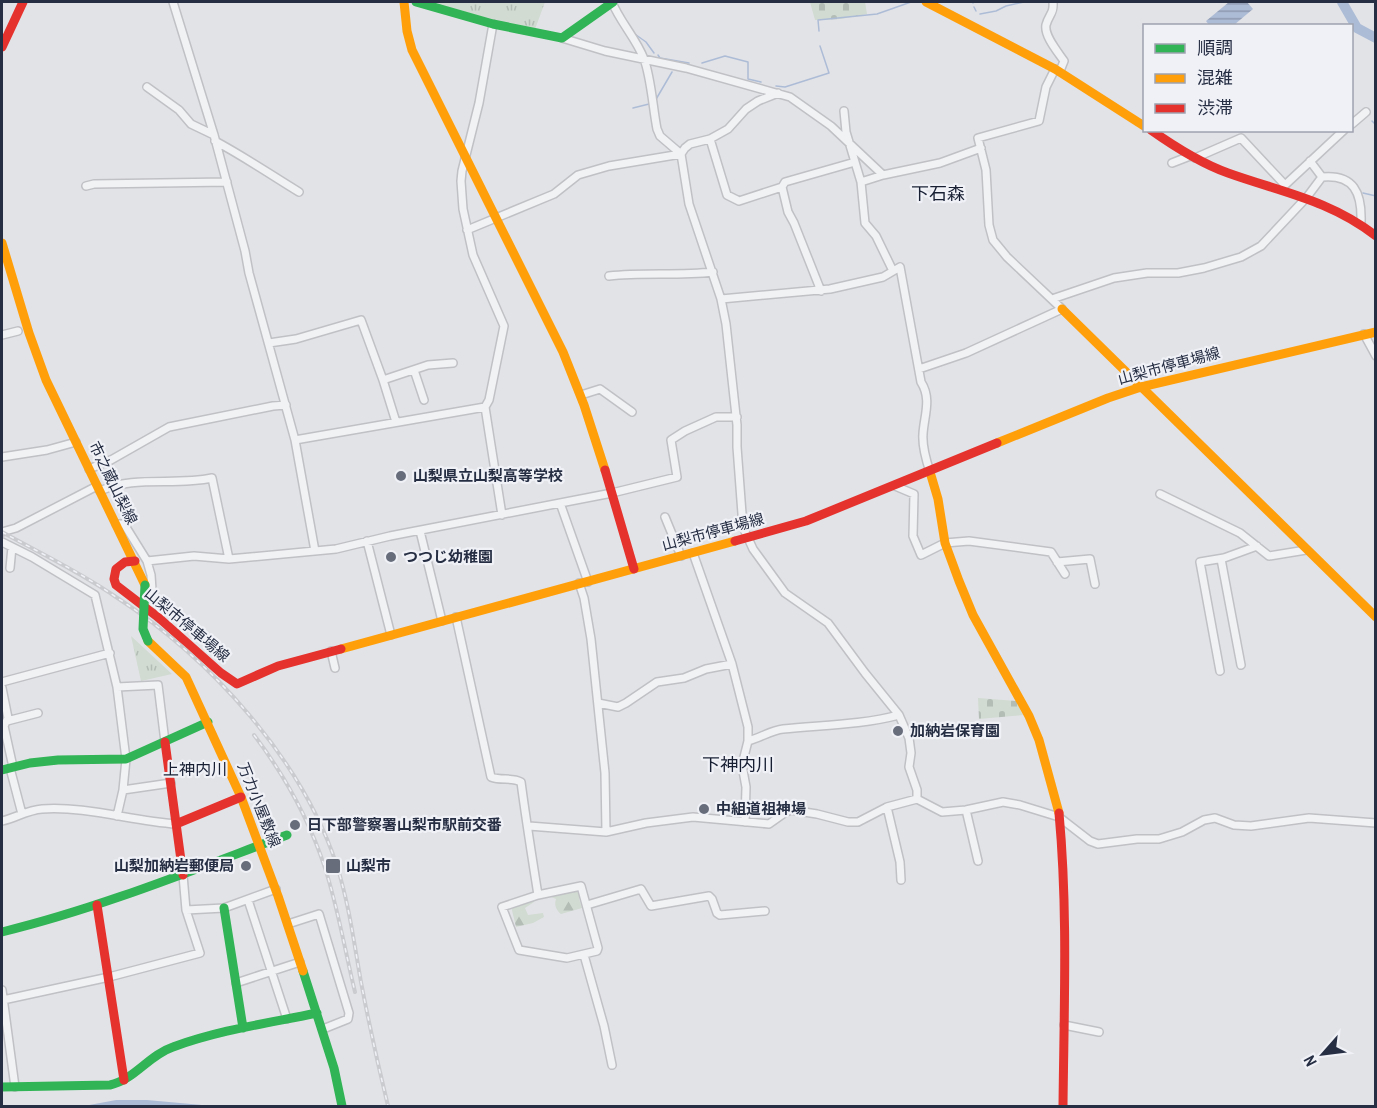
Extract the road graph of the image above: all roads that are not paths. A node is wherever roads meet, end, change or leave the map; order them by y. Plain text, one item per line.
1 (23, 2) edge
2 (173, 2) edge
3 (404, 2) edge
4 (416, 2) edge
5 (612, 2) edge
6 (926, 2) edge
7 (1053, 2) edge
8 (493, 24) junction
9 (562, 38) junction
10 (2, 42) edge
11 (645, 60) junction
12 (1057, 70) junction
13 (147, 87) dead end
14 (778, 93) junction
15 (844, 111) dead end
16 (1366, 111) dead end
17 (1353, 123) edge
18 (1143, 125) edge
19 (1154, 132) edge
20 (1342, 132) edge
21 (214, 138) junction
22 (710, 140) junction
23 (850, 144) junction
24 (981, 148) junction
25 (681, 154) junction
26 (1193, 157) junction
27 (465, 158) junction
28 (1310, 161) junction
29 (855, 162) junction
30 (1172, 163) dead end
31 (883, 175) junction
32 (1322, 177) junction
33 (226, 182) junction
34 (861, 182) junction
35 (86, 186) dead end
36 (782, 187) junction
37 (299, 192) dead end
38 (1307, 197) junction
39 (495, 217) junction
40 (1360, 222) junction
41 (468, 230) junction
42 (1376, 236) edge
43 (2, 243) edge
44 (893, 271) junction
45 (713, 272) junction
46 (609, 276) dead end
47 (821, 291) junction
48 (721, 299) junction
49 (1052, 299) junction
50 (1062, 309) junction
51 (18, 331) dead end
52 (1376, 332) edge
53 (1364, 334) junction
54 (2, 335) edge
55 (269, 343) junction
56 (1376, 356) edge
57 (453, 363) dead end
58 (919, 369) junction
59 (414, 370) junction
60 (383, 380) junction
61 (1141, 387) junction
62 (581, 395) junction
63 (424, 400) dead end
64 (286, 405) junction
65 (485, 407) junction
66 (633, 412) dead end
67 (736, 417) junction
68 (396, 422) junction
69 (295, 440) junction
70 (76, 442) junction
71 (2, 457) edge
72 (89, 469) junction
73 (930, 472) junction
74 (895, 486) junction
75 (98, 488) junction
76 (612, 493) junction
77 (1160, 494) dead end
78 (560, 503) junction
79 (502, 514) junction
80 (665, 517) dead end
81 (116, 524) junction
82 (420, 531) junction
83 (2, 532) edge
84 (749, 537) junction
85 (367, 541) junction
86 (2, 542) edge
87 (945, 543) junction
88 (1257, 546) junction
89 (12, 547) junction
90 (1306, 550) junction
91 (315, 551) junction
92 (693, 553) junction
93 (681, 556) junction
94 (229, 559) junction
95 (1221, 559) junction
96 (135, 561) junction
97 (147, 561) junction
98 (1057, 562) junction
99 (10, 568) dead end
100 (634, 569) junction
101 (1065, 574) dead end
102 (583, 583) junction
103 (1095, 584) dead end
104 (456, 617) junction
105 (1376, 617) edge
106 (159, 618) junction
107 (442, 621) junction
108 (392, 635) junction
109 (331, 651) junction
110 (110, 653) junction
111 (732, 663) junction
112 (1241, 665) dead end
113 (335, 668) dead end
114 (1220, 671) dead end
115 (2, 682) edge
116 (117, 687) junction
117 (2, 688) edge
118 (598, 703) junction
119 (38, 713) dead end
120 (899, 716) junction
121 (7, 721) junction
122 (208, 722) junction
123 (748, 741) junction
124 (165, 742) junction
125 (126, 759) junction
126 (8, 768) edge
127 (171, 783) junction
128 (123, 790) junction
129 (241, 797) junction
130 (917, 799) junction
131 (886, 807) junction
132 (966, 810) junction
133 (22, 814) junction
134 (117, 816) junction
135 (1059, 817) junction
136 (2, 821) edge
137 (745, 822) junction
138 (1376, 823) edge
139 (177, 824) junction
140 (529, 826) junction
141 (606, 832) junction
142 (287, 835) dead end
143 (260, 846) junction
144 (978, 861) dead end
145 (183, 875) junction
146 (901, 880) dead end
147 (276, 890) junction
148 (538, 895) junction
149 (248, 900) junction
150 (97, 905) junction
151 (587, 905) junction
152 (224, 908) junction
153 (186, 910) junction
154 (765, 910) dead end
155 (288, 924) junction
156 (2, 932) edge
157 (584, 955) junction
158 (300, 962) junction
159 (271, 971) junction
160 (108, 977) junction
161 (236, 983) junction
162 (2, 990) edge
163 (3, 1000) junction
164 (317, 1013) junction
165 (287, 1019) junction
166 (1064, 1025) junction
167 (243, 1028) junction
168 (323, 1029) junction
169 (1100, 1032) dead end
170 (612, 1065) dead end
171 (124, 1080) junction
172 (15, 1087) junction
173 (2, 1088) edge
174 (342, 1103) edge
175 (1063, 1107) edge

1 - 10 street
2 - 21 street
3 - 27 street
4 - 8 street
5 - 9 street
5 - 11 street
6 - 12 street
7 - 12 street
8 - 9 street
8 - 27 street
9 - 11 street
11 - 14 street
11 - 25 street
12 - 18 street
12 - 24 street
13 - 21 street
14 - 22 street
14 - 23 street
15 - 23 street
16 - 17 street
19 - 26 street
20 - 28 street
21 - 33 street
21 - 37 street
22 - 25 street
22 - 36 street
23 - 29 street
23 - 31 street
24 - 31 street
24 - 49 street
25 - 39 street
25 - 45 street
26 - 28 street
26 - 30 street
26 - 38 street
27 - 39 street
27 - 41 street
28 - 32 street
29 - 34 street
29 - 36 street
31 - 34 street
32 - 38 street
32 - 40 street
33 - 35 street
33 - 55 street
34 - 44 street
36 - 47 street
38 - 40 street
38 - 49 street
39 - 41 street
39 - 62 street
40 - 42 street
41 - 65 street
43 - 70 street, 市之蔵山梨線
44 - 47 street
44 - 58 street
45 - 46 street
45 - 48 street
47 - 48 street
48 - 67 street
49 - 50 street
50 - 58 street
50 - 61 street
51 - 54 street
52 - 53 street, 山梨市停車場線
53 - 56 street
53 - 61 street, 山梨市停車場線
55 - 60 street
55 - 64 street
57 - 59 street
58 - 73 street
59 - 60 street
59 - 63 street
60 - 68 street
61 - 73 street, 山梨市停車場線
61 - 90 street
62 - 66 street
62 - 76 street
64 - 69 street
64 - 72 street
65 - 68 street
65 - 79 street
67 - 76 street
67 - 84 street
68 - 69 street
69 - 91 street
70 - 71 street
70 - 72 street, 市之蔵山梨線
72 - 75 street, 市之蔵山梨線
73 - 74 street, 山梨市停車場線
73 - 87 street
74 - 84 street, 山梨市停車場線
74 - 87 street
75 - 81 street, 市之蔵山梨線
75 - 83 street
75 - 94 street
76 - 78 street
76 - 100 street
77 - 88 street
78 - 79 street
78 - 102 street
79 - 82 street
80 - 93 street
81 - 96 street, 市之蔵山梨線
81 - 97 street
82 - 85 street
82 - 107 street
84 - 92 street, 山梨市停車場線
84 - 120 street
85 - 91 street
85 - 108 street
86 - 89 street
87 - 98 street
87 - 135 street
88 - 90 street
88 - 95 street
89 - 99 street
89 - 110 street
90 - 105 street
91 - 94 street
92 - 93 street, 山梨市停車場線
92 - 111 street
93 - 100 street, 山梨市停車場線
94 - 97 street
95 - 112 street
95 - 114 street
96 - 106 street, 山梨市停車場線
96 - 122 street, 市之蔵山梨線, bridge
97 - 106 street
98 - 101 street
98 - 103 street
100 - 102 street, 山梨市停車場線
102 - 104 street, 山梨市停車場線
102 - 118 street
104 - 107 street, 山梨市停車場線
104 - 140 street
106 - 109 street, 山梨市停車場線
107 - 108 street, 山梨市停車場線
108 - 109 street, 山梨市停車場線
109 - 113 street
110 - 115 street
110 - 116 street
111 - 118 street
111 - 123 street
116 - 124 street
116 - 125 street
117 - 121 street
118 - 141 street
119 - 121 street
120 - 123 street
120 - 130 street
121 - 126 street
122 - 124 street
122 - 129 street, 万力小屋敷線
123 - 137 street
124 - 125 street
124 - 127 street
125 - 126 street
125 - 128 street
126 - 133 street
127 - 128 street
127 - 139 street
128 - 134 street
129 - 139 street
129 - 143 street, 万力小屋敷線
130 - 131 street
130 - 132 street
131 - 137 street
131 - 146 street
132 - 135 street
132 - 144 street
133 - 134 street
133 - 136 street
134 - 139 street
135 - 138 street
135 - 166 street
137 - 141 street
139 - 145 street
140 - 141 street
140 - 148 street
142 - 143 street
143 - 145 street
143 - 147 street, 万力小屋敷線
145 - 150 street
145 - 153 street
147 - 149 street
147 - 155 street, 万力小屋敷線
148 - 151 street
148 - 157 street
149 - 152 street
149 - 159 street
150 - 156 street
150 - 160 street
151 - 154 street
151 - 157 street
152 - 153 street
152 - 161 street
153 - 160 street
155 - 158 street, 万力小屋敷線
155 - 168 street
157 - 170 street
158 - 159 street
158 - 164 street, 万力小屋敷線
159 - 161 street
159 - 165 street
160 - 163 street
160 - 171 street
161 - 167 street
162 - 163 street
163 - 172 street
164 - 165 street
164 - 168 street, 万力小屋敷線
165 - 167 street
166 - 169 street
166 - 175 street
167 - 171 street
168 - 174 street, 万力小屋敷線
171 - 172 street
172 - 173 street

